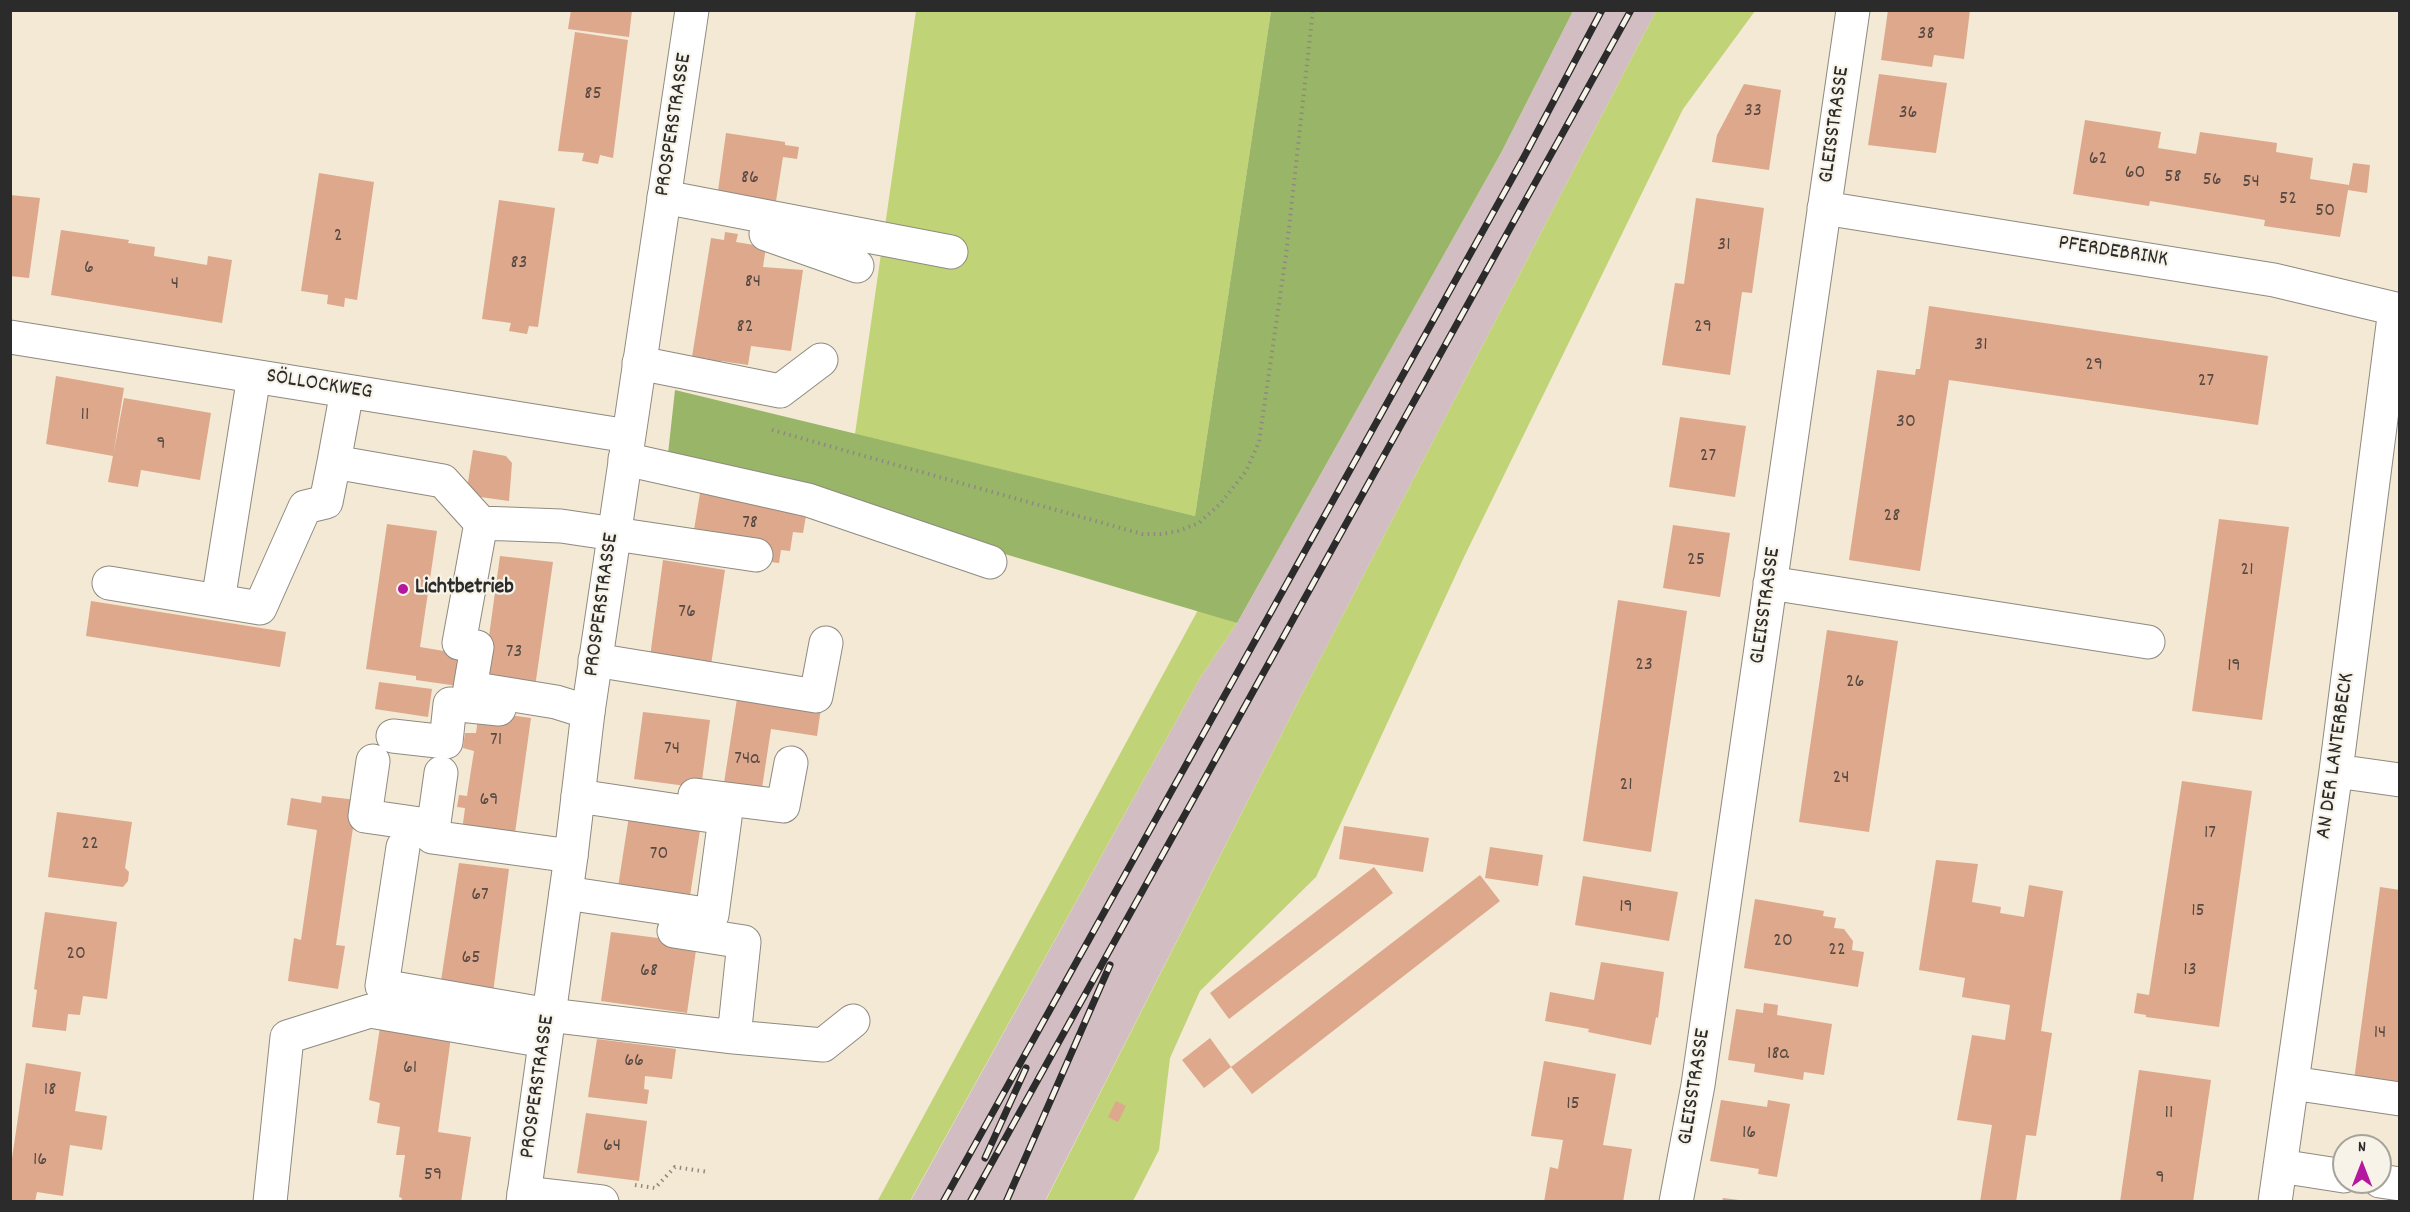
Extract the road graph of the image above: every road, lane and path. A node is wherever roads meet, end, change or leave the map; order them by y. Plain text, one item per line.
1 (692, 10) edge
2 (1313, 10) edge
3 (1853, 10) edge
4 (663, 204) junction
5 (1824, 208) junction
6 (951, 252) dead end
7 (857, 266) dead end
8 (2397, 310) edge
9 (10, 337) edge
10 (821, 360) dead end
11 (639, 363) junction
12 (254, 376) junction
13 (347, 391) junction
14 (769, 429) dead end
15 (626, 448) junction
16 (334, 462) junction
17 (481, 523) junction
18 (614, 534) junction
19 (756, 555) dead end
20 (990, 562) dead end
21 (109, 583) dead end
22 (1770, 583) junction
23 (218, 601) junction
24 (2148, 642) dead end
25 (826, 643) dead end
26 (596, 660) junction
27 (588, 712) junction
28 (393, 736) dead end
29 (373, 761) dead end
30 (791, 763) dead end
31 (2336, 771) junction
32 (441, 773) dead end
33 (2400, 780) edge
34 (579, 788) junction
35 (434, 826) junction
36 (403, 847) dead end
37 (571, 856) junction
38 (564, 903) junction
39 (853, 1021) dead end
40 (547, 1028) junction
41 (734, 1037) junction
42 (2292, 1083) junction
43 (2400, 1099) edge
44 (2280, 1166) junction
45 (2332, 1174) edge
46 (523, 1197) edge
47 (270, 1202) edge
48 (602, 1202) edge
49 (1676, 1202) edge
50 (2275, 1202) edge

1 - 4 street, PROSPERSTRASSE
2 - 14 path
3 - 5 street, GLEISSTRASSE
4 - 6 street
4 - 7 street
4 - 11 street, PROSPERSTRASSE
5 - 8 street, PFERDEBRINK
5 - 22 street, GLEISSTRASSE
8 - 31 street, AN DER LANTERBECK
9 - 12 street, SÖLLOCKWEG
10 - 11 street
11 - 15 street, PROSPERSTRASSE
12 - 13 street, SÖLLOCKWEG
12 - 23 street
13 - 15 street, SÖLLOCKWEG
13 - 16 street
15 - 18 street, PROSPERSTRASSE
15 - 20 street, SÖLLOCKWEG
16 - 17 street
16 - 23 street
17 - 18 street
17 - 27 street
18 - 19 street
18 - 26 street, PROSPERSTRASSE
21 - 23 street
22 - 24 street
22 - 49 street, GLEISSTRASSE
25 - 26 street
26 - 27 street, PROSPERSTRASSE
27 - 28 street
27 - 34 street, PROSPERSTRASSE
29 - 35 street
30 - 34 street
31 - 33 street
31 - 42 street, AN DER LANTERBECK
32 - 35 street
34 - 37 street, PROSPERSTRASSE
34 - 38 street
35 - 37 street
36 - 40 street
37 - 38 street, PROSPERSTRASSE
38 - 40 street, PROSPERSTRASSE
38 - 41 street
39 - 41 street
40 - 41 street
40 - 46 street, PROSPERSTRASSE
40 - 47 street
42 - 43 street
42 - 44 street, AN DER LANTERBECK
44 - 45 street
44 - 50 street, AN DER LANTERBECK
46 - 48 street

